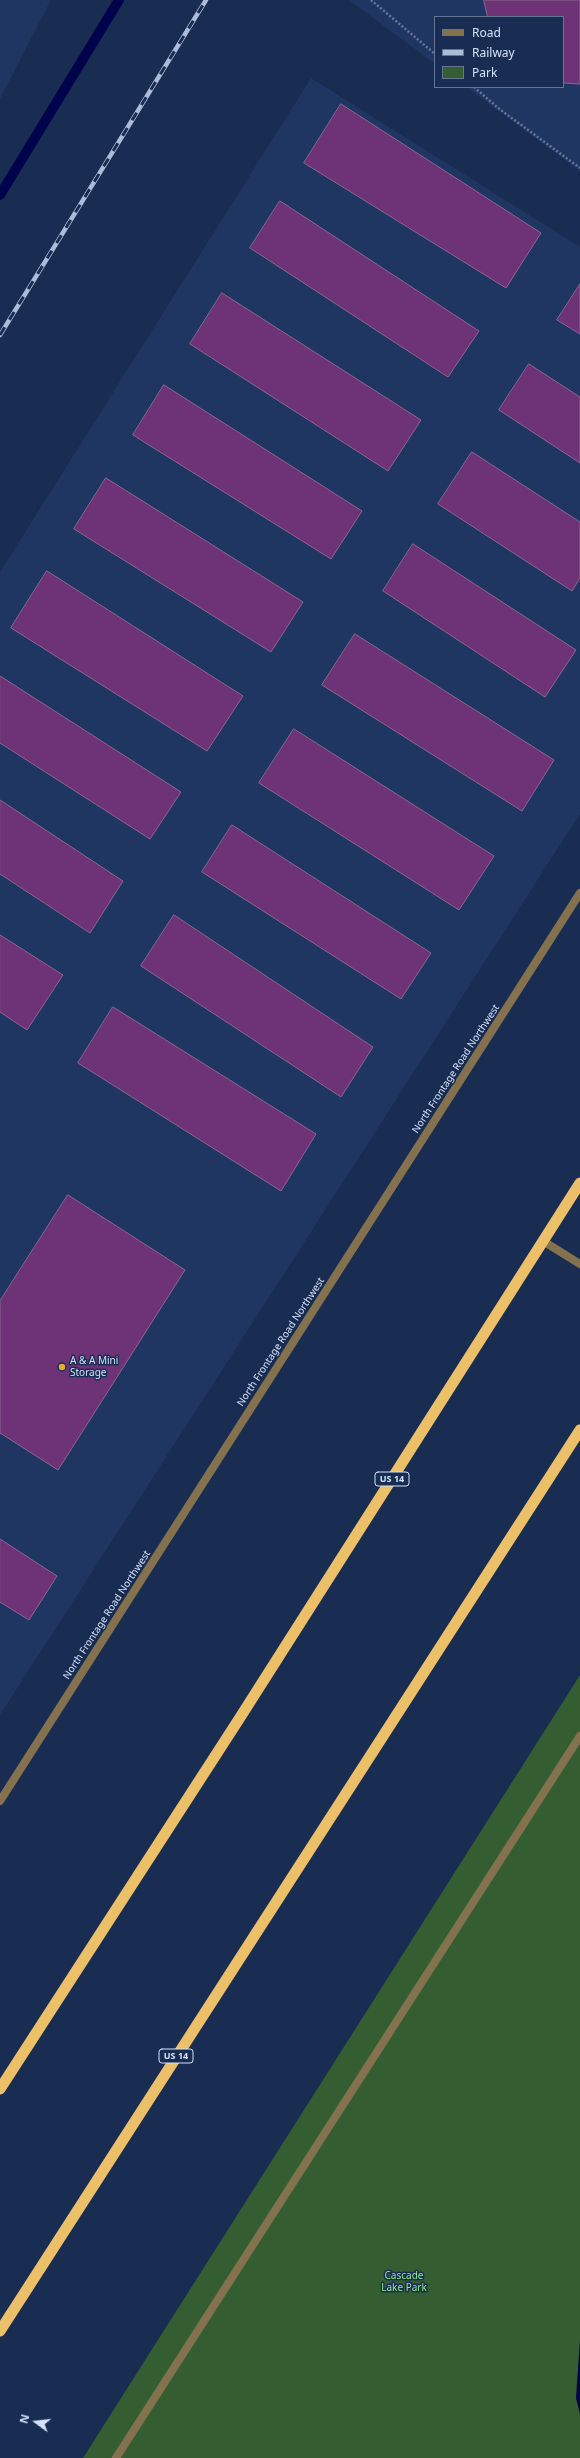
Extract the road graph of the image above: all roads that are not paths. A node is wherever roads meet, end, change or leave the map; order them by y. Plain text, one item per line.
1 (580, 893) edge
2 (580, 1183) edge
3 (543, 1242) junction
4 (580, 1264) edge
5 (580, 1430) edge
6 (580, 1736) edge
7 (0, 1801) edge
8 (0, 2089) edge
9 (0, 2331) edge
10 (116, 2458) edge

1 - 7 street, North Frontage Road Northwest
2 - 3 highway, US 14
3 - 4 street
3 - 8 highway, US 14
5 - 9 highway, US 14
6 - 10 street

